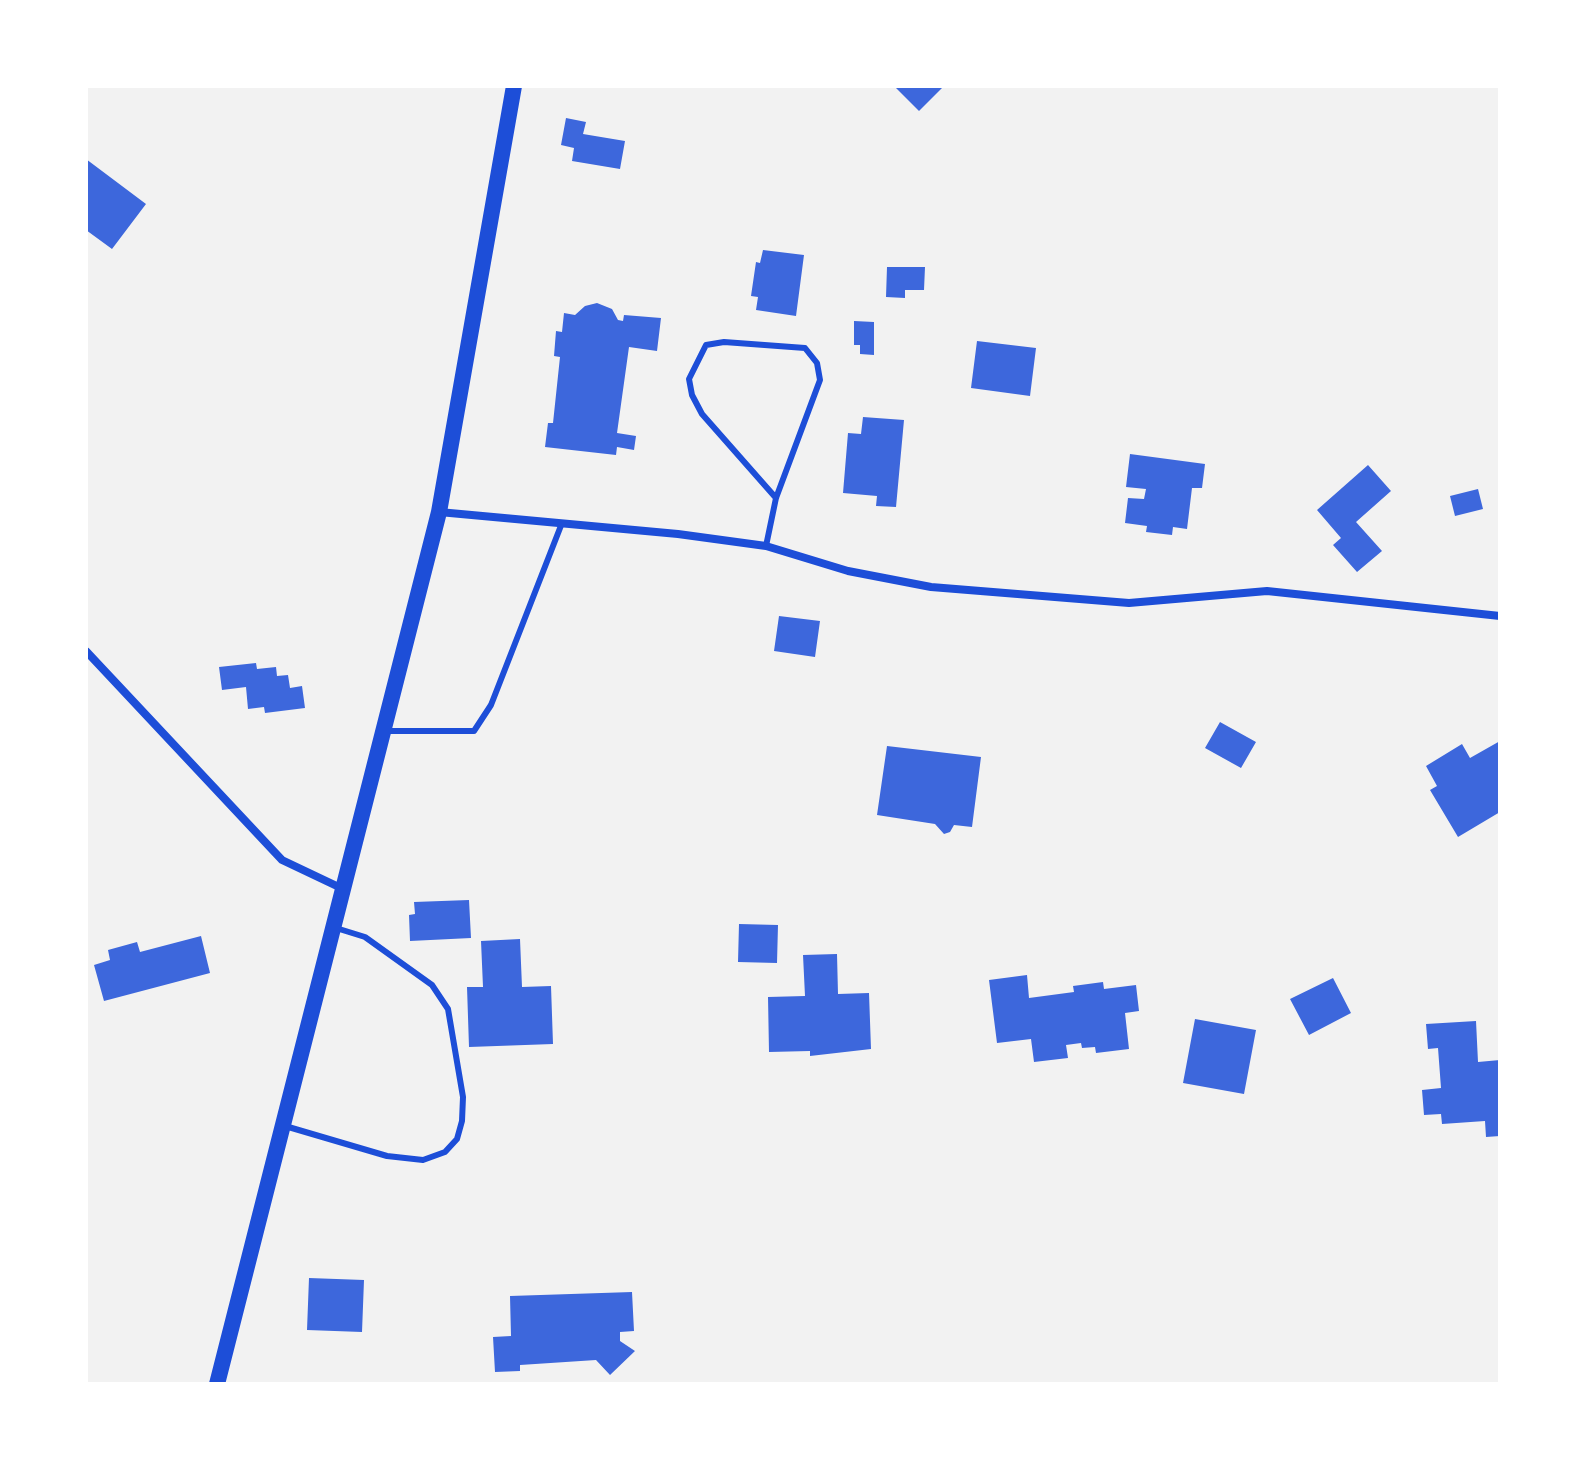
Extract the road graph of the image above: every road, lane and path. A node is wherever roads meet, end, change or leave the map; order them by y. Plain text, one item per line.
1 (514, 86) edge
2 (776, 498) junction
3 (439, 512) junction
4 (562, 523) junction
5 (766, 546) junction
6 (1500, 616) edge
7 (86, 651) edge
8 (382, 731) junction
9 (341, 888) junction
10 (332, 927) junction
11 (282, 1125) junction
12 (217, 1384) edge

1 - 3 main road
2 - 2 lane
2 - 5 lane
3 - 4 street
3 - 8 main road
4 - 5 street
4 - 8 lane
5 - 6 street
7 - 9 street
8 - 9 main road
9 - 10 main road
10 - 11 main road
10 - 11 lane
11 - 12 main road

